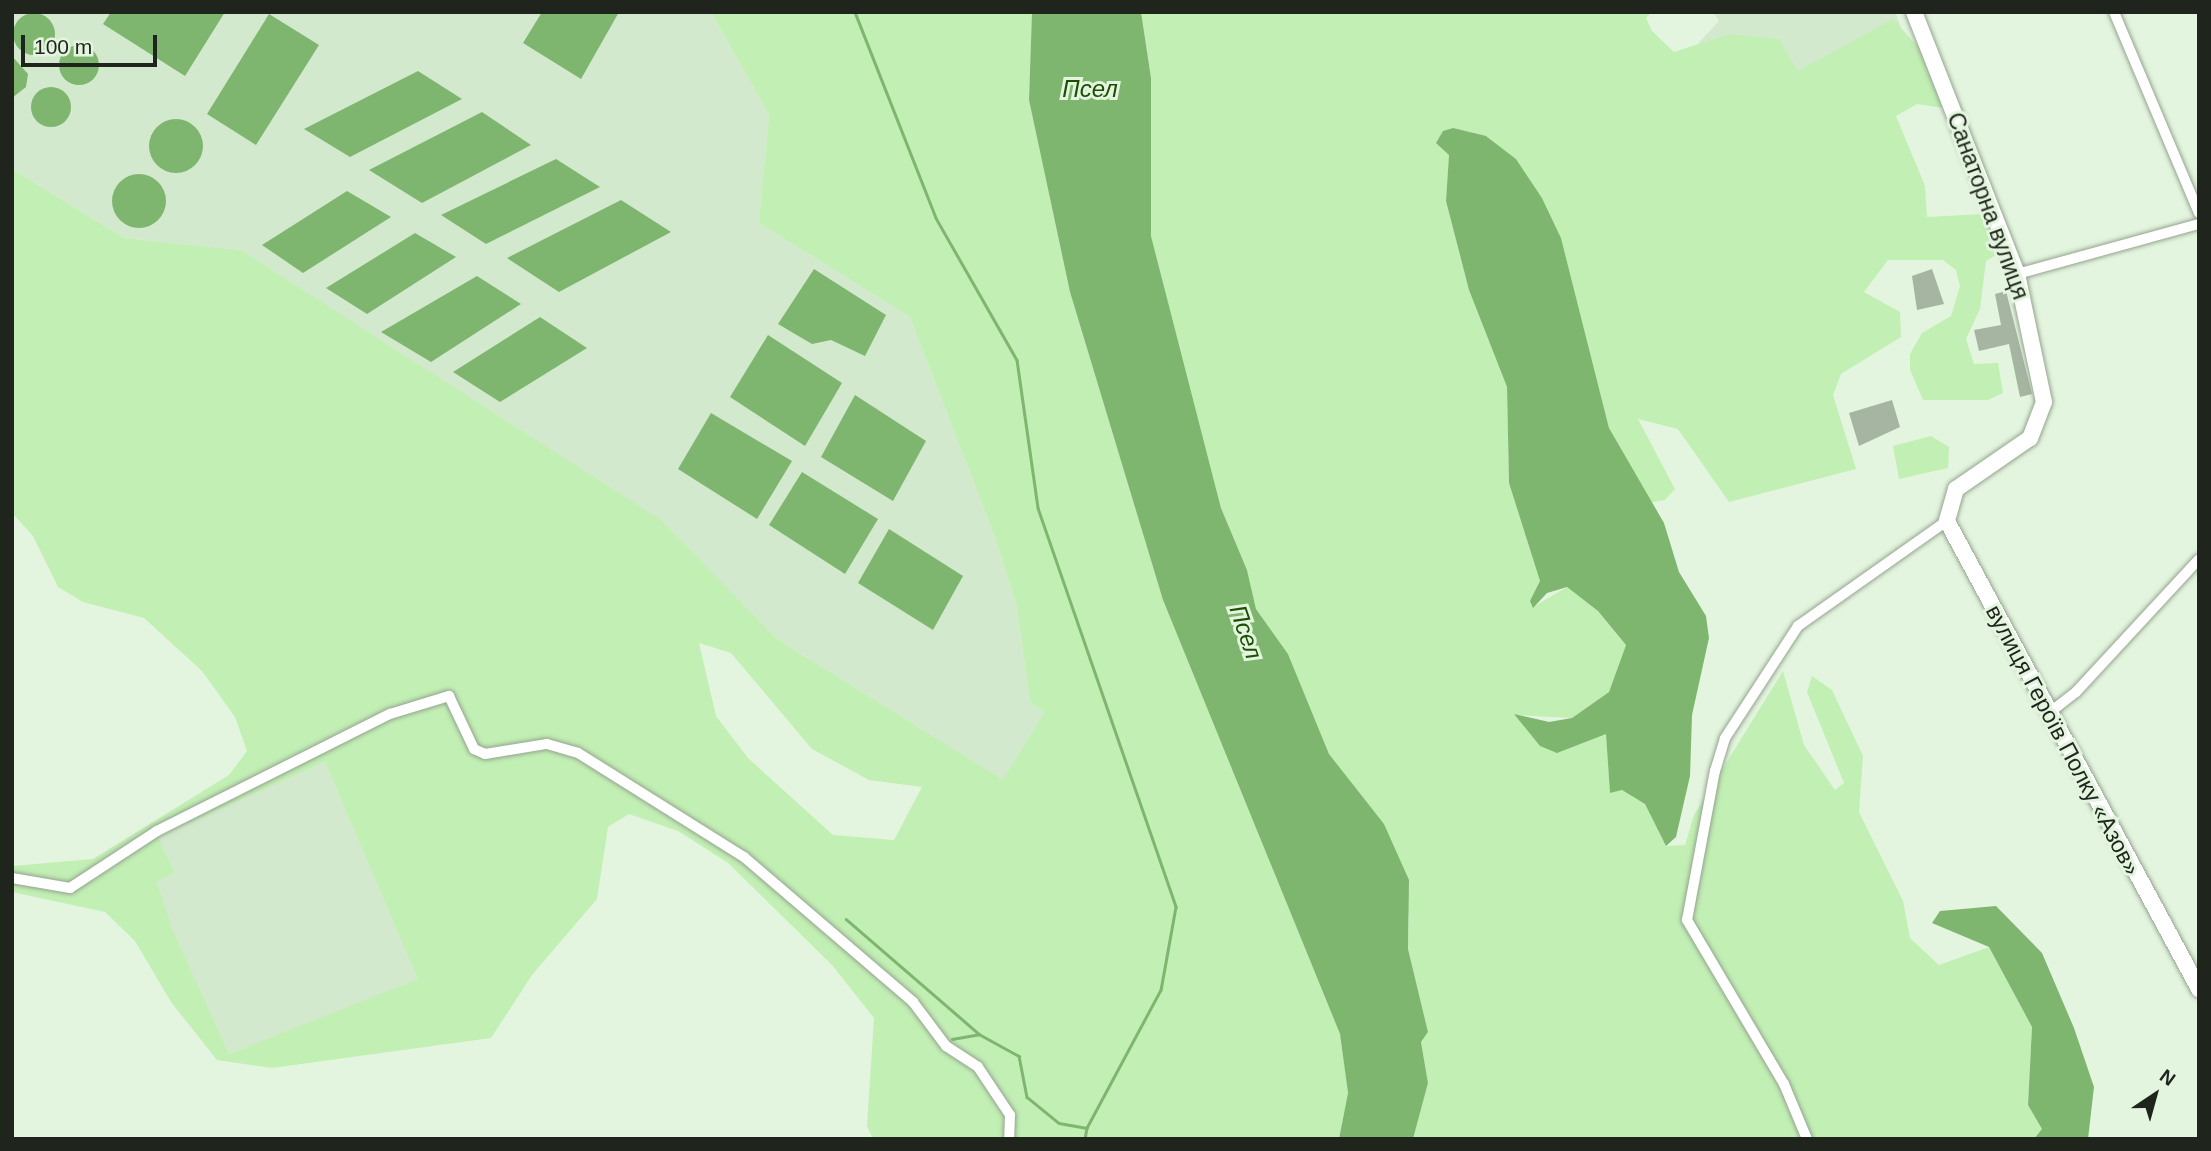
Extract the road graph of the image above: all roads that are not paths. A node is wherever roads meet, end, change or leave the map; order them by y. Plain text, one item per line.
1 (1914, 12) edge
2 (2114, 12) edge
3 (2199, 213) edge
4 (2199, 224) edge
5 (2017, 274) junction
6 (1947, 521) junction
7 (2199, 559) edge
8 (2049, 713) junction
9 (12, 878) edge
10 (2199, 989) edge
11 (1009, 1139) edge
12 (1807, 1139) edge

1 - 5 main road, Санаторна вулиця
2 - 3 street
4 - 5 street
5 - 6 main road, Санаторна вулиця
6 - 8 main road, вулиця Героїв Полку «Азов»
6 - 12 street
7 - 8 street
8 - 10 main road, вулиця Героїв Полку «Азов»
9 - 11 street

